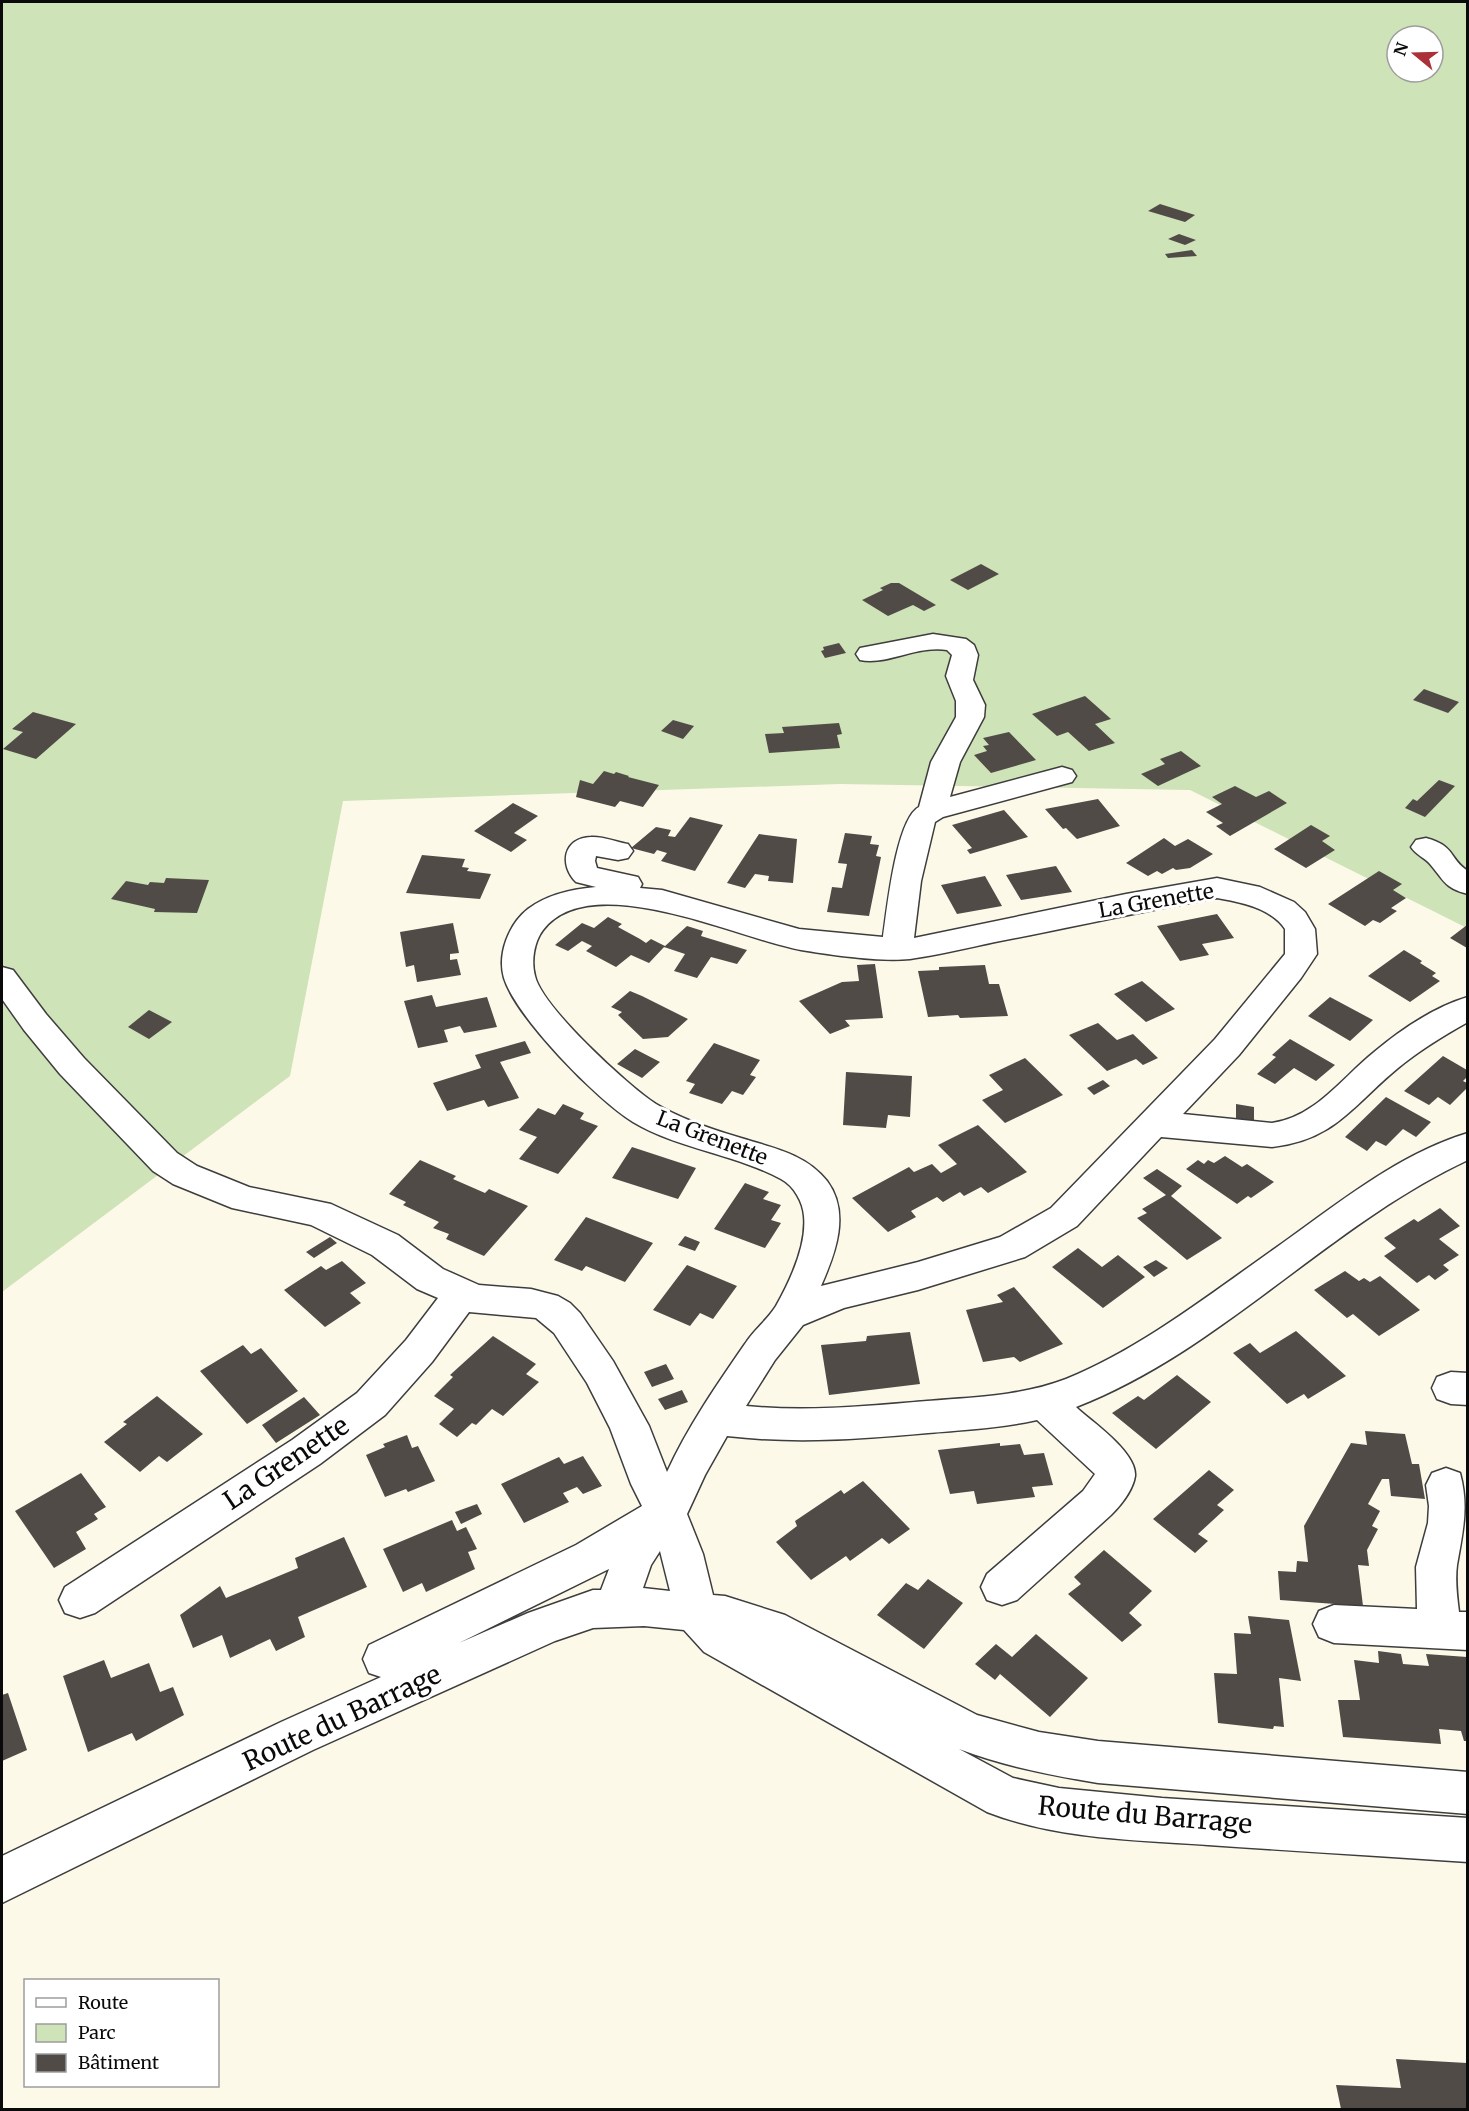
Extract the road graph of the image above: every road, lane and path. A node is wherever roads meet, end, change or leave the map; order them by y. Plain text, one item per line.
1 (868, 654) dead end
2 (1062, 776) dead end
3 (933, 811) junction
4 (1426, 847) dead end
5 (618, 851) dead end
6 (1467, 885) edge
7 (636, 897) junction
8 (897, 948) junction
9 (2, 976) edge
10 (1467, 1008) edge
11 (1155, 1124) junction
12 (1467, 1145) edge
13 (462, 1294) junction
14 (790, 1315) junction
15 (1043, 1402) junction
16 (717, 1419) junction
17 (1446, 1485) dead end
18 (667, 1514) junction
19 (1456, 1537) edge
20 (1002, 1587) dead end
21 (80, 1600) dead end
22 (617, 1607) junction
23 (696, 1613) junction
24 (1334, 1624) dead end
25 (1454, 1630) edge
26 (384, 1659) dead end
27 (1467, 1793) edge
28 (1467, 1840) edge
29 (2, 1880) edge

1 - 3 street
2 - 3 street
3 - 8 street
4 - 6 street
5 - 7 street, La Grenette
7 - 8 street, La Grenette
7 - 14 street, La Grenette
8 - 11 street, La Grenette
9 - 13 street
10 - 11 street
11 - 14 street, La Grenette
12 - 15 street
13 - 18 street
13 - 21 street, La Grenette
14 - 16 street, La Grenette
15 - 16 street
15 - 20 street
16 - 18 street, La Grenette
17 - 19 street
18 - 22 street, La Grenette
18 - 23 street
18 - 26 street
19 - 25 street
22 - 23 street, Route du Barrage
22 - 29 street, Route du Barrage
23 - 27 street, Route du Barrage
23 - 28 street, Route du Barrage
24 - 25 street

